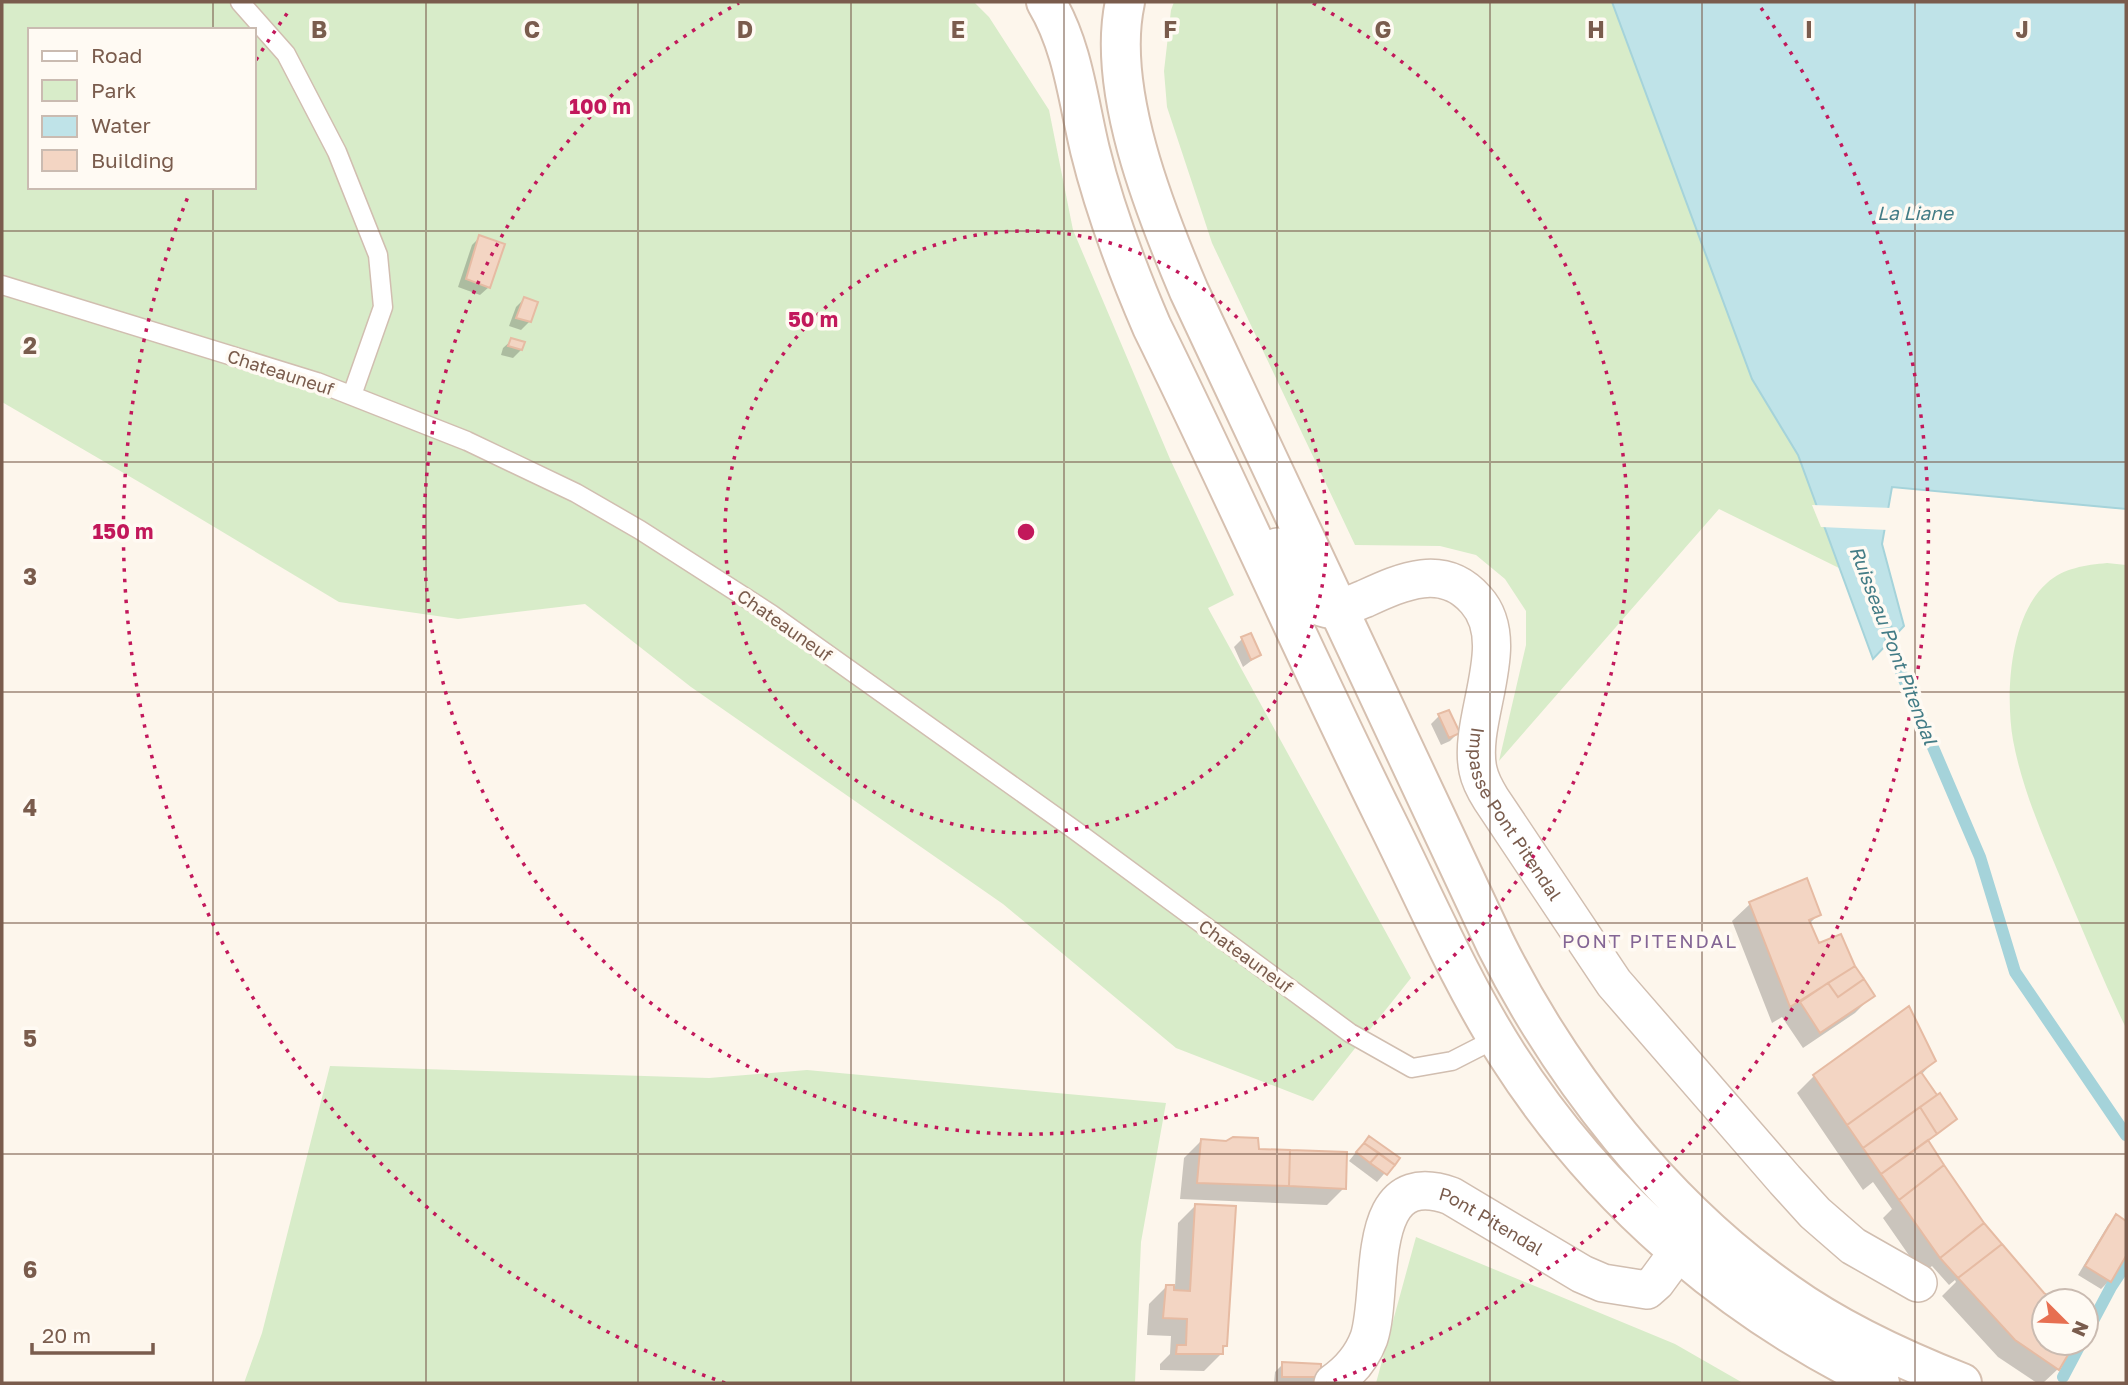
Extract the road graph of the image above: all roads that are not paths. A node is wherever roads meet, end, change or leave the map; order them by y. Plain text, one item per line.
1 (240, 2) edge
2 (1046, 2) edge
3 (1125, 2) edge
4 (2, 285) edge
5 (352, 395) junction
6 (1201, 429) junction
7 (1339, 609) junction
8 (1497, 1038) junction
9 (1678, 1252) junction
10 (1918, 1283) dead end
11 (1333, 1383) edge
12 (1880, 1383) edge
13 (1962, 1383) edge

1 - 5 lane
2 - 6 main road
3 - 7 main road
4 - 5 lane, Chateauneuf
5 - 8 lane, Chateauneuf
6 - 7 street
6 - 8 main road
7 - 10 street, Impasse Pont Pitendal
7 - 13 main road
8 - 9 main road
9 - 11 street, Pont Pitendal
9 - 12 main road

